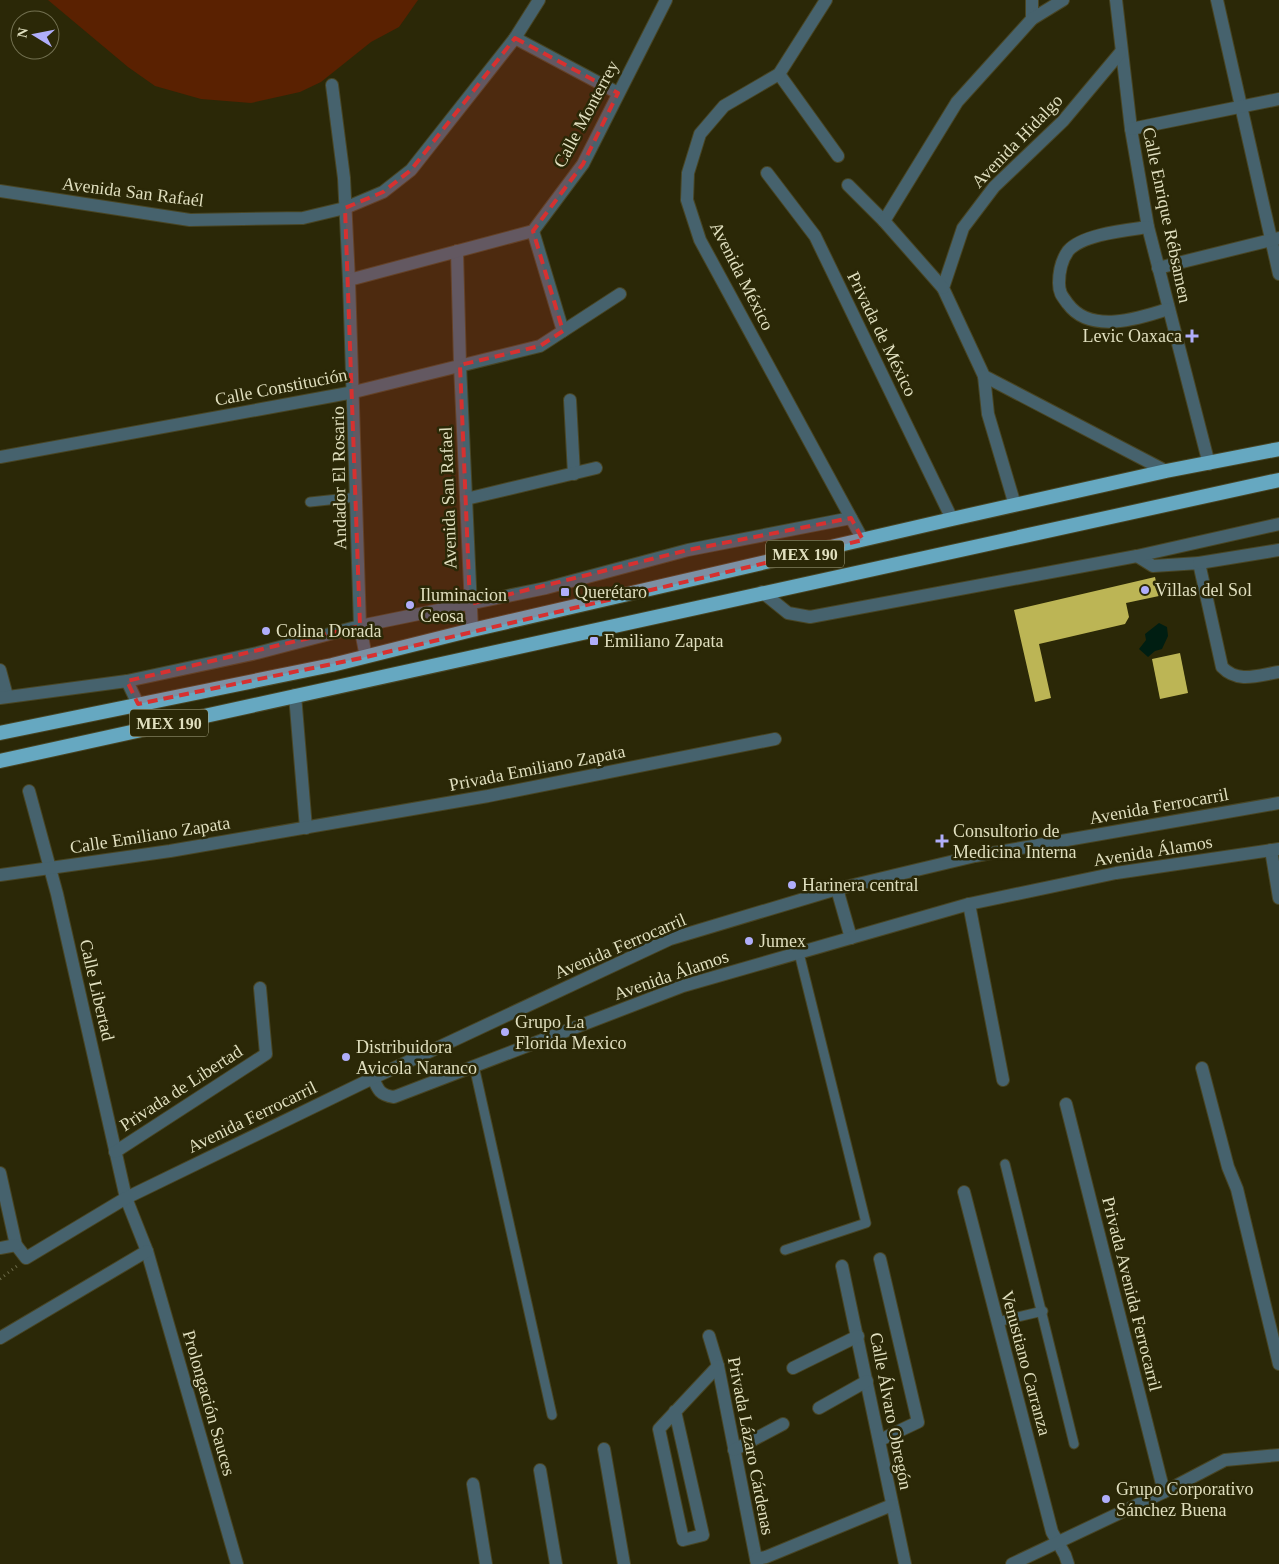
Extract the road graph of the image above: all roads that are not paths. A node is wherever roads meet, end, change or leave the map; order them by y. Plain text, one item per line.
1 (539, 0) edge
2 (666, 0) edge
3 (826, 0) edge
4 (1032, 0) edge
5 (1063, 0) edge
6 (1116, 0) edge
7 (1217, 0) edge
8 (1032, 19) junction
9 (514, 38) junction
10 (1120, 53) junction
11 (779, 74) junction
12 (332, 85) dead end
13 (618, 93) junction
14 (1279, 99) edge
15 (1242, 106) junction
16 (1131, 129) junction
17 (838, 156) dead end
18 (767, 173) dead end
19 (848, 185) dead end
20 (0, 191) edge
21 (345, 208) junction
22 (884, 220) junction
23 (1148, 227) junction
24 (533, 231) junction
25 (1274, 239) edge
26 (457, 251) junction
27 (1158, 268) junction
28 (1279, 274) edge
29 (349, 280) junction
30 (943, 288) junction
31 (620, 294) dead end
32 (1168, 309) junction
33 (563, 331) junction
34 (460, 365) junction
35 (984, 376) junction
36 (354, 392) junction
37 (570, 400) dead end
38 (1279, 449) edge
39 (0, 457) edge
40 (1209, 464) junction
41 (596, 468) dead end
42 (1166, 471) junction
43 (574, 474) junction
44 (1279, 480) edge
45 (356, 497) junction
46 (466, 499) junction
47 (310, 502) dead end
48 (1015, 505) junction
49 (851, 518) junction
50 (952, 519) junction
51 (1279, 524) edge
52 (863, 540) junction
53 (1279, 550) edge
54 (1137, 556) junction
55 (1199, 563) junction
56 (762, 592) junction
57 (470, 604) junction
58 (360, 626) junction
59 (472, 630) junction
60 (366, 657) junction
61 (0, 670) edge
62 (1279, 672) edge
63 (127, 681) junction
64 (295, 694) junction
65 (3, 697) edge
66 (138, 704) junction
67 (0, 732) edge
68 (774, 739) dead end
69 (0, 761) edge
70 (29, 791) dead end
71 (1279, 803) edge
72 (306, 828) junction
73 (1275, 850) edge
74 (50, 867) junction
75 (0, 875) edge
76 (837, 889) junction
77 (1279, 898) edge
78 (969, 904) junction
79 (851, 938) junction
80 (799, 953) junction
81 (260, 988) dead end
82 (474, 1066) junction
83 (1202, 1068) dead end
84 (373, 1078) junction
85 (1003, 1080) dead end
86 (1066, 1104) dead end
87 (114, 1152) junction
88 (1004, 1164) dead end
89 (0, 1173) edge
90 (964, 1192) dead end
91 (126, 1198) junction
92 (16, 1245) junction
93 (0, 1248) edge
94 (785, 1250) dead end
95 (147, 1251) junction
96 (880, 1258) dead end
97 (842, 1266) dead end
98 (1043, 1311) junction
99 (997, 1322) junction
100 (709, 1336) dead end
101 (858, 1336) junction
102 (0, 1338) edge
103 (1279, 1364) edge
104 (718, 1366) junction
105 (793, 1368) dead end
106 (867, 1381) junction
107 (819, 1408) dead end
108 (675, 1411) junction
109 (552, 1415) dead end
110 (783, 1424) dead end
111 (880, 1440) junction
112 (1074, 1444) dead end
113 (604, 1449) dead end
114 (734, 1450) junction
115 (1279, 1455) edge
116 (540, 1470) dead end
117 (473, 1484) dead end
118 (1164, 1492) junction
119 (892, 1505) junction
120 (1058, 1543) junction
121 (756, 1561) edge
122 (237, 1564) edge
123 (486, 1564) edge
124 (556, 1564) edge
125 (624, 1564) edge
126 (905, 1564) edge
127 (1012, 1564) edge
128 (1068, 1564) edge

1 - 9 street
2 - 13 street, Calle Monterrey
3 - 11 street, Avenida México
4 - 8 street
5 - 8 street
6 - 10 street, Calle Enrique Rébsamen
7 - 15 street
8 - 22 street
9 - 13 street
9 - 21 street, Avenida San Rafaél
10 - 16 street, Calle Enrique Rébsamen
10 - 30 street, Avenida Hidalgo
11 - 17 street
11 - 49 street, Avenida México
12 - 21 street, Andador El Rosario
13 - 24 street, Calle Monterrey
14 - 15 street
15 - 16 street
15 - 25 street
16 - 23 street, Calle Enrique Rébsamen
18 - 50 street, Privada de México
19 - 22 street
20 - 21 street, Avenida San Rafaél
21 - 29 street, Andador El Rosario
22 - 30 street
23 - 27 street, Calle Enrique Rébsamen
23 - 32 street
24 - 26 street
24 - 33 street
25 - 27 street
25 - 28 street
26 - 29 street
26 - 34 street
27 - 32 street, Calle Enrique Rébsamen
29 - 36 street, Andador El Rosario
30 - 35 street
31 - 33 street, Calle Constitución
32 - 40 street, Calle Enrique Rébsamen
33 - 34 street, Calle Constitución
34 - 36 street, Calle Constitución
34 - 46 street, Avenida San Rafael
35 - 42 street
35 - 48 street
36 - 39 street, Calle Constitución
36 - 45 street, Andador El Rosario
37 - 43 street
38 - 40 highway, MEX 190
40 - 42 highway, MEX 190
41 - 43 street
42 - 48 highway, MEX 190
43 - 46 street
44 - 56 highway, MEX 190
45 - 47 lane
45 - 58 street, Andador El Rosario
46 - 57 street, Avenida San Rafael
48 - 50 highway, MEX 190
49 - 52 street, Avenida México
49 - 57 street
50 - 52 highway, MEX 190
51 - 54 street
52 - 59 highway, MEX 190
53 - 55 street
54 - 55 street
54 - 56 street
55 - 62 street
56 - 64 highway, MEX 190
57 - 58 street
57 - 59 street, Avenida San Rafael
58 - 60 street, Andador El Rosario
58 - 63 street
59 - 60 highway, MEX 190
60 - 66 highway, MEX 190
61 - 65 street
63 - 65 street
63 - 66 street
64 - 69 highway, MEX 190
64 - 72 street
66 - 67 highway, MEX 190
68 - 72 street, Privada Emiliano Zapata
70 - 74 street, Calle Libertad
71 - 76 street, Avenida Ferrocarril
72 - 74 street, Calle Emiliano Zapata
73 - 77 street
73 - 78 street, Avenida Álamos
74 - 75 street, Calle Emiliano Zapata
74 - 87 street, Calle Libertad
76 - 79 street
76 - 84 street, Avenida Ferrocarril
78 - 79 street, Avenida Álamos
78 - 85 street
79 - 80 street, Avenida Álamos
80 - 82 street, Avenida Álamos
80 - 94 lane
81 - 87 street, Privada de Libertad
82 - 84 street, Avenida Álamos
82 - 109 lane
83 - 103 street
84 - 91 street, Avenida Ferrocarril
86 - 118 street, Privada Avenida Ferrocarril
87 - 91 street, Calle Libertad
88 - 98 lane
89 - 92 street
90 - 99 street, Venustiano Carranza
91 - 92 street, Avenida Ferrocarril
91 - 95 street, Prolongación Sauces
92 - 93 street
95 - 102 street
95 - 122 street, Prolongación Sauces
96 - 111 street
97 - 101 street, Calle Álvaro Obregón
98 - 99 lane
98 - 112 lane
99 - 120 street, Venustiano Carranza
100 - 104 street, Privada Lázaro Cárdenas
101 - 105 street
101 - 106 street, Calle Álvaro Obregón
104 - 108 street
104 - 114 street, Privada Lázaro Cárdenas
106 - 107 street
106 - 111 street, Calle Álvaro Obregón
108 - 108 street
110 - 114 street
111 - 119 street, Calle Álvaro Obregón
113 - 125 street
114 - 121 street, Privada Lázaro Cárdenas
115 - 118 street
116 - 124 street
117 - 123 street
118 - 120 street
119 - 121 street
119 - 126 street, Calle Álvaro Obregón
120 - 127 street
120 - 128 street, Venustiano Carranza

